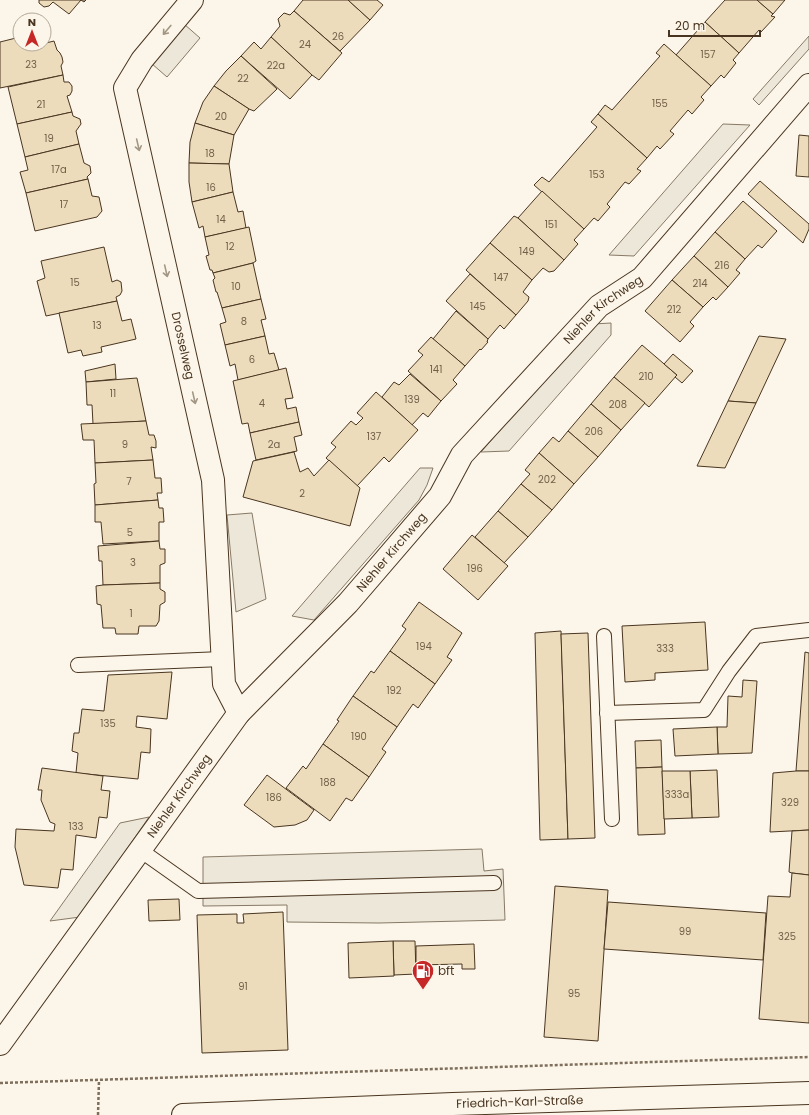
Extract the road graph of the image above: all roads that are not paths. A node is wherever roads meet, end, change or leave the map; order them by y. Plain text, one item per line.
1 (192, 0) edge
2 (809, 85) edge
3 (809, 630) edge
4 (604, 636) dead end
5 (222, 659) junction
6 (78, 665) dead end
7 (239, 713) junction
8 (607, 713) junction
9 (612, 819) dead end
10 (140, 850) junction
11 (494, 883) dead end
12 (0, 1044) edge
13 (809, 1093) edge
14 (183, 1115) edge

1 -> 5 street, Drosselweg
2 - 7 street, Niehler Kirchweg
3 - 8 lane
4 - 8 lane
5 - 6 lane
5 - 7 street, Drosselweg
7 - 10 street, Niehler Kirchweg
8 - 9 lane
10 - 11 lane
10 - 12 street, Niehler Kirchweg
13 - 14 street, Friedrich-Karl-Straße

